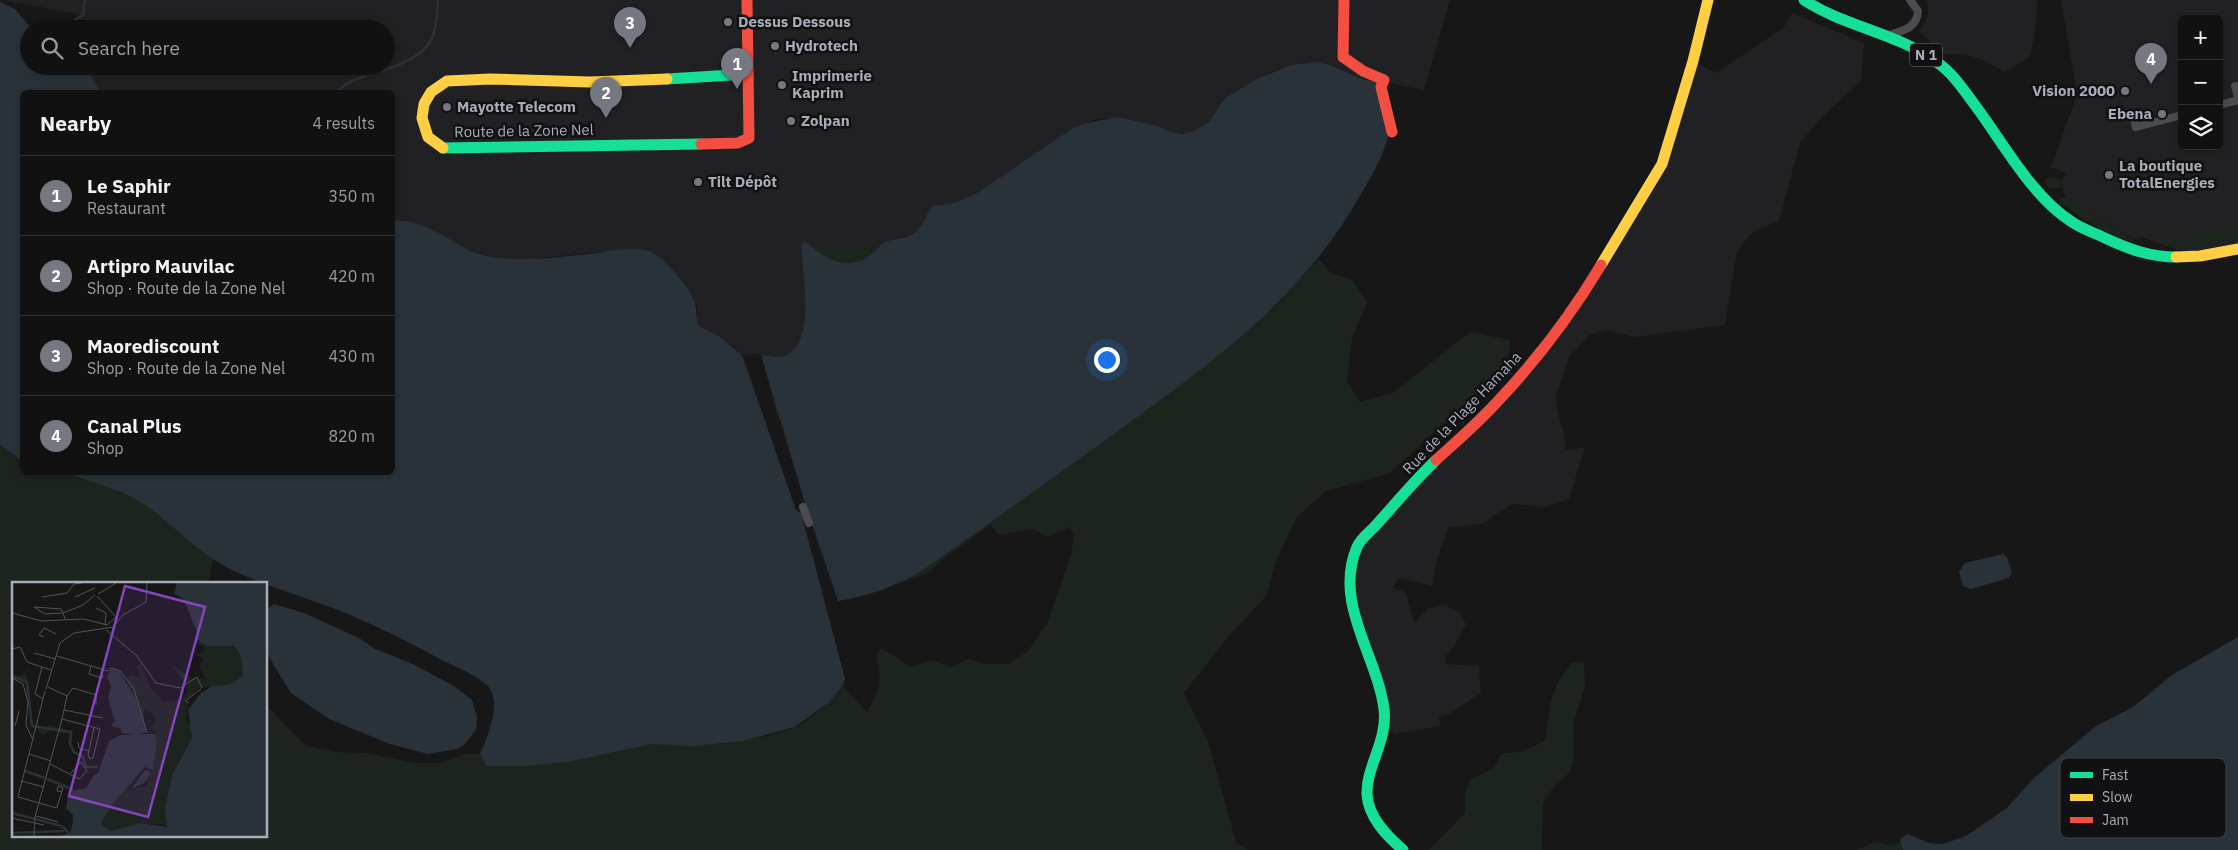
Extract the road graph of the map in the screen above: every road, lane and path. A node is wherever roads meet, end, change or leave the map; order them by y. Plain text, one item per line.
1 (747, 0) edge
2 (1344, 0) edge
3 (1708, 0) edge
4 (1804, 0) edge
5 (1910, 0) edge
6 (1887, 36) junction
7 (748, 74) junction
8 (2235, 86) dead end
9 (2238, 98) edge
10 (2223, 104) edge
11 (2132, 113) dead end
12 (2178, 116) edge
13 (1392, 132) dead end
14 (2238, 249) edge
15 (803, 507) dead end
16 (809, 523) dead end
17 (1403, 850) edge

1 - 7 street, Route de la Zone Nel
2 - 13 street
3 - 17 street, Rue de la Plage Hamaha
4 - 6 street, N 1
5 - 6 street
6 - 14 street, N 1
7 - 7 street, Route de la Zone Nel
8 - 9 street
9 - 10 street
11 - 12 street
15 - 16 street

